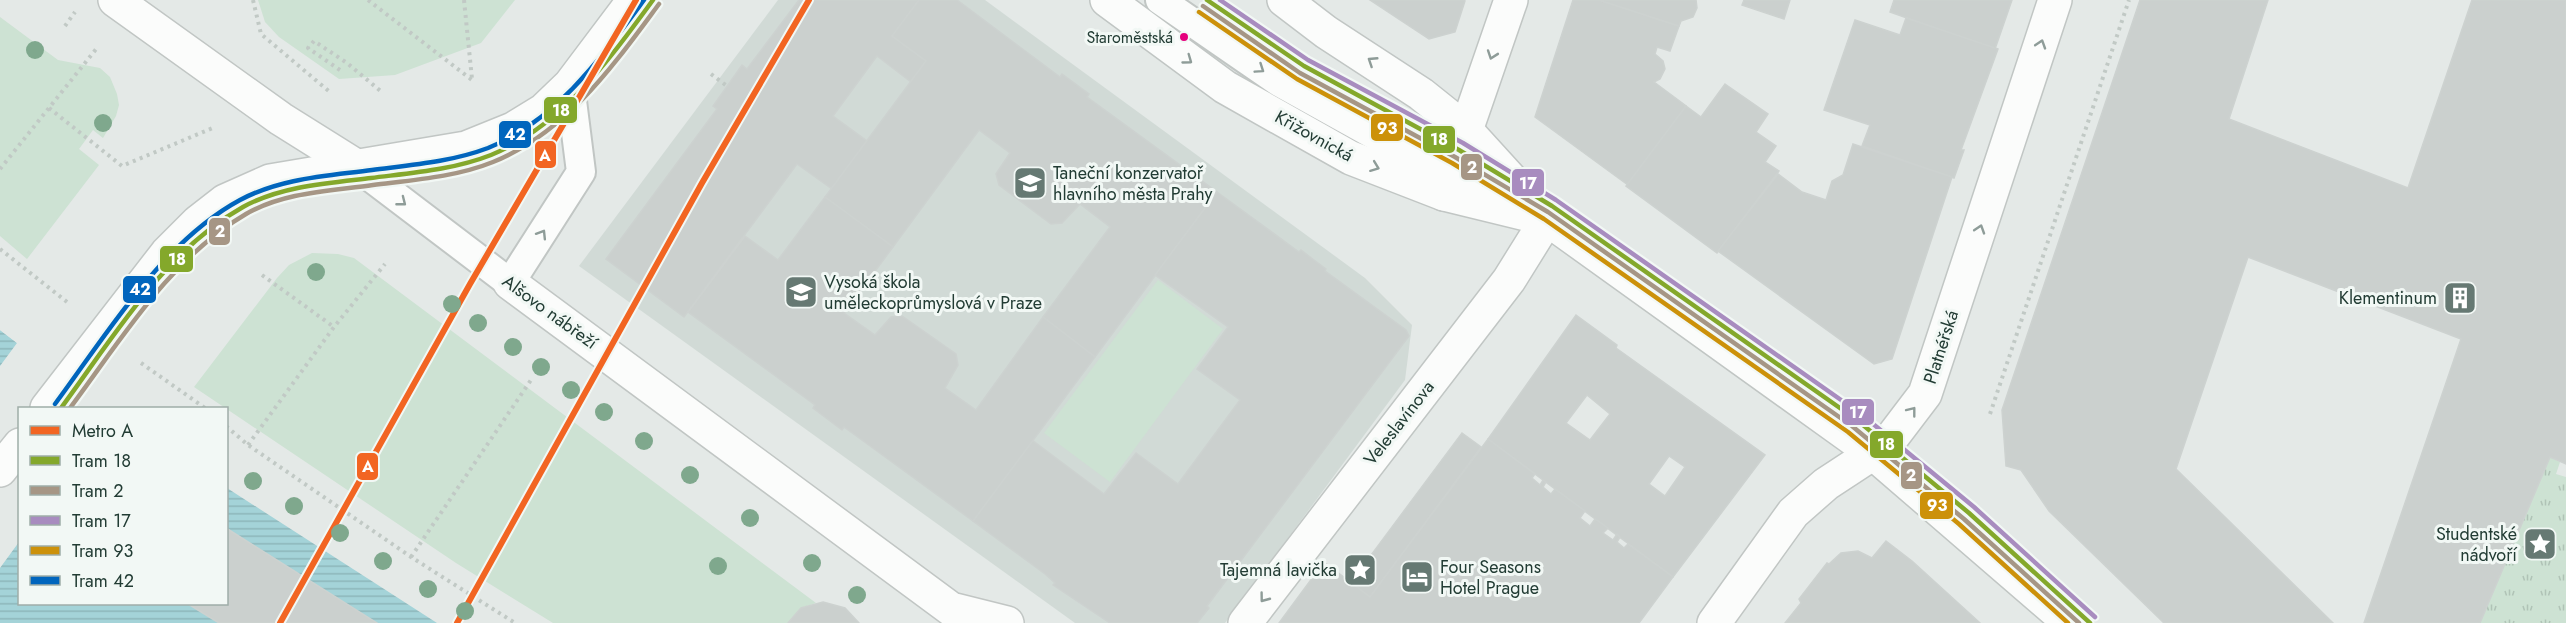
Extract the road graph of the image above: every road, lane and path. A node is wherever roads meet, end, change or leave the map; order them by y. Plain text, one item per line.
1 (115, 0) edge
2 (253, 0) edge
3 (368, 0) edge
4 (464, 0) edge
5 (634, 0) edge
6 (1107, 0) edge
7 (1160, 0) edge
8 (1284, 0) edge
9 (1511, 0) edge
10 (2055, 0) edge
11 (2129, 0) edge
12 (97, 48) dead end
13 (340, 70) dead end
14 (711, 74) dead end
15 (570, 85) junction
16 (727, 86) dead end
17 (331, 93) dead end
18 (383, 93) dead end
19 (49, 108) junction
20 (1466, 130) junction
21 (122, 166) dead end
22 (356, 166) junction
23 (0, 169) edge
24 (1447, 185) junction
25 (1547, 219) junction
26 (0, 249) edge
27 (384, 264) dead end
28 (262, 275) dead end
29 (510, 283) junction
30 (67, 302) dead end
31 (334, 327) junction
32 (141, 363) dead end
33 (531, 380) dead end
34 (48, 407) edge
35 (204, 407) edge
36 (1990, 414) dead end
37 (228, 428) edge
38 (248, 445) junction
39 (18, 448) edge
40 (1873, 453) junction
41 (0, 470) edge
42 (411, 557) junction
43 (954, 616) edge
44 (515, 623) edge
45 (1007, 623) edge
46 (1245, 623) edge
47 (1714, 623) edge
48 (2070, 623) edge

1 - 22 street, Alšovo nábřeží
2 - 17 path
3 - 4 path
5 - 15 street
6 -> 24 street, Křižovnická
7 -> 24 lane
20 -> 8 street, Křižovnická
9 -> 20 street
40 -> 10 street, Platnéřská
11 - 36 path
12 - 19 path
13 - 18 path
14 - 16 path
15 - 22 street
29 -> 15 lane
19 - 21 path
19 - 23 path
20 - 24 street
20 - 25 street, Křižovnická
22 -> 29 lane, Alšovo nábřeží
22 - 34 street
24 - 25 street, Křižovnická
25 - 40 street, Křižovnická
25 -> 46 street, Veleslavínova
26 - 30 path
27 - 31 path
28 - 31 path
29 - 43 street, Alšovo nábřeží
31 - 38 path
32 - 35 path
33 - 42 path
37 - 38 path
38 - 42 path
39 - 41 street
40 - 47 street, Platnéřská
40 - 48 street, Křižovnická
42 - 44 path
43 - 45 street, Alšovo nábřeží

